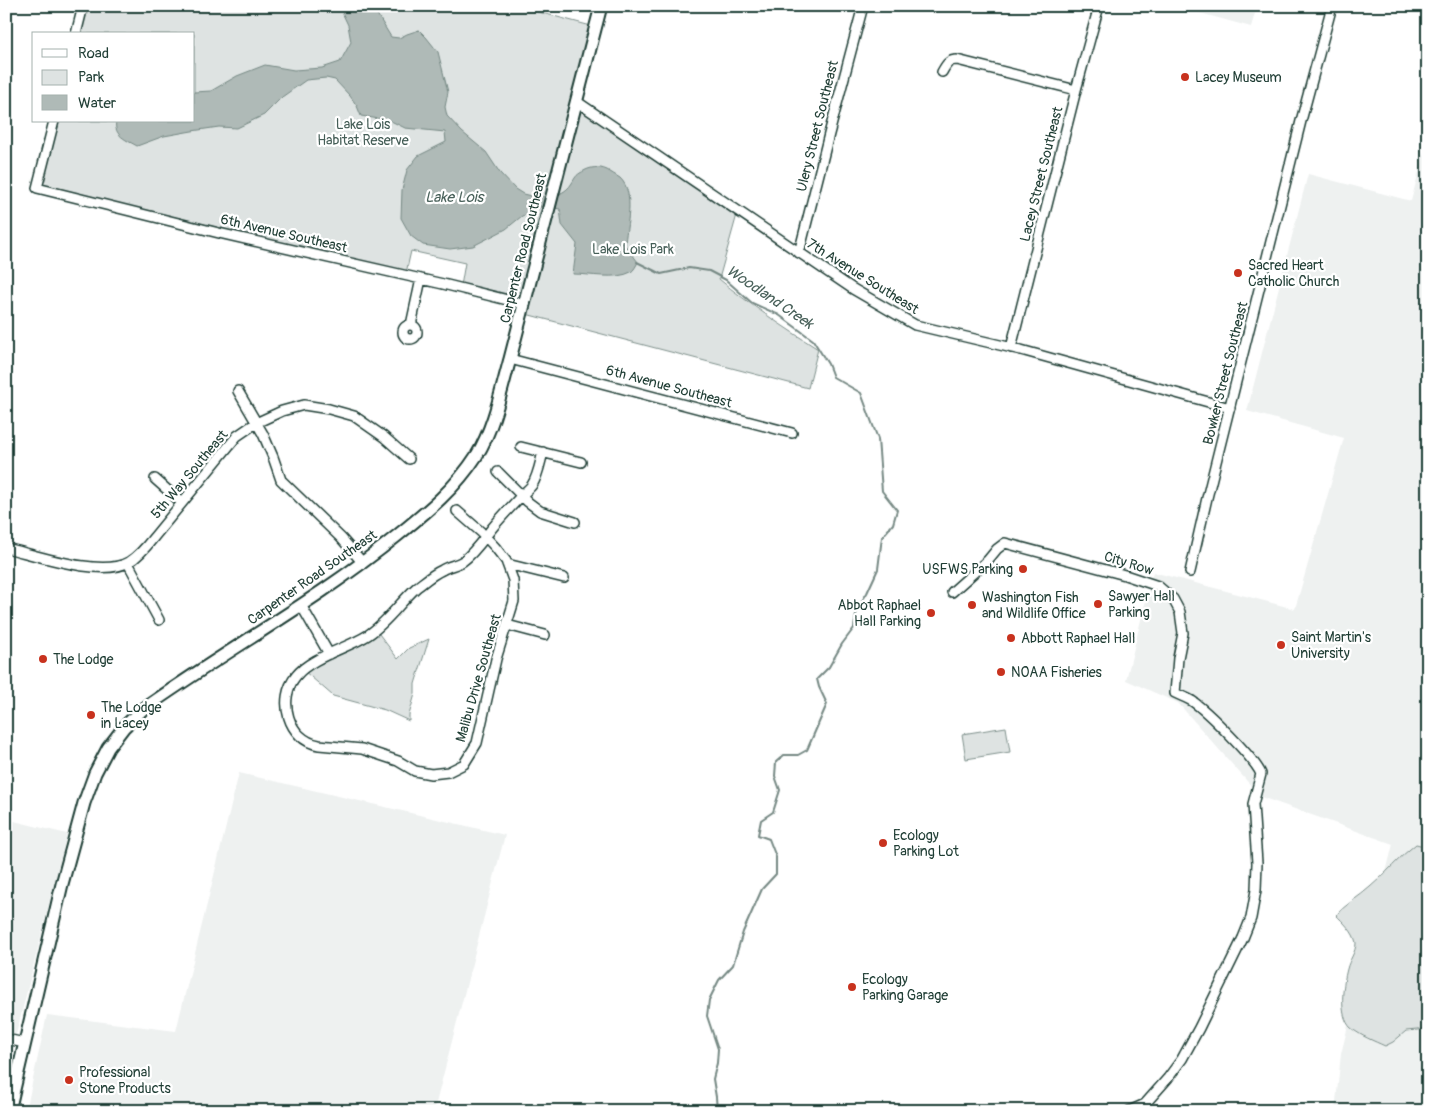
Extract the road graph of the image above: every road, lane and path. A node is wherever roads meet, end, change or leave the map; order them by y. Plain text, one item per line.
1 (83, 6) edge
2 (601, 6) edge
3 (863, 6) edge
4 (1099, 6) edge
5 (1332, 6) edge
6 (76, 32) edge
7 (942, 72) dead end
8 (1076, 90) junction
9 (576, 101) junction
10 (54, 122) edge
11 (799, 253) junction
12 (421, 279) junction
13 (524, 304) junction
14 (411, 325) dead end
15 (1012, 348) junction
16 (510, 359) junction
17 (238, 391) dead end
18 (1230, 408) junction
19 (256, 423) junction
20 (792, 433) dead end
21 (521, 447) dead end
22 (543, 452) junction
23 (409, 459) dead end
24 (581, 462) dead end
25 (498, 472) dead end
26 (155, 479) dead end
27 (522, 496) junction
28 (182, 503) junction
29 (457, 511) dead end
30 (575, 522) dead end
31 (486, 536) junction
32 (6, 548) edge
33 (128, 563) junction
34 (363, 563) junction
35 (507, 564) junction
36 (1190, 572) dead end
37 (564, 578) dead end
38 (952, 592) dead end
39 (302, 605) junction
40 (159, 620) dead end
41 (507, 625) junction
42 (545, 635) dead end
43 (329, 654) junction
44 (6, 1038) edge
45 (25, 1043) junction
46 (1131, 1110) edge
47 (9, 1111) edge

1 - 6 street
2 - 9 main road, Carpenter Road Southeast
3 - 11 street, Ulery Street Southeast
4 - 8 street, Lacey Street Southeast
5 - 18 street, Bowker Street Southeast
7 - 8 street
8 - 15 street, Lacey Street Southeast
9 - 11 street, 7th Avenue Southeast
9 - 13 main road, Carpenter Road Southeast
10 - 12 street, 6th Avenue Southeast
11 - 15 street, 7th Avenue Southeast
12 - 13 street, 6th Avenue Southeast
12 - 14 street
13 - 16 main road, Carpenter Road Southeast
15 - 18 street, 7th Avenue Southeast
16 - 20 street, 6th Avenue Southeast
16 - 34 main road, Carpenter Road Southeast
17 - 19 street
18 - 36 street, Bowker Street Southeast
19 - 23 street, 5th Way Southeast
19 - 28 street, 5th Way Southeast
19 - 34 street
21 - 22 street
22 - 24 street
22 - 27 street, Malibu Drive Southeast
25 - 27 street
26 - 28 street
27 - 30 street
27 - 31 street, Malibu Drive Southeast
28 - 33 street, 5th Way Southeast
29 - 31 street
31 - 35 street, Malibu Drive Southeast
31 - 43 street, Malibu Drive Southeast
32 - 33 street
33 - 40 street
34 - 39 main road, Carpenter Road Southeast
35 - 37 street
35 - 41 street, Malibu Drive Southeast
38 - 46 street, City Row
39 - 43 street
39 - 45 main road, Carpenter Road Southeast
41 - 42 street
41 - 43 street, Malibu Drive Southeast
44 - 45 street
45 - 47 main road, Carpenter Road Southeast

